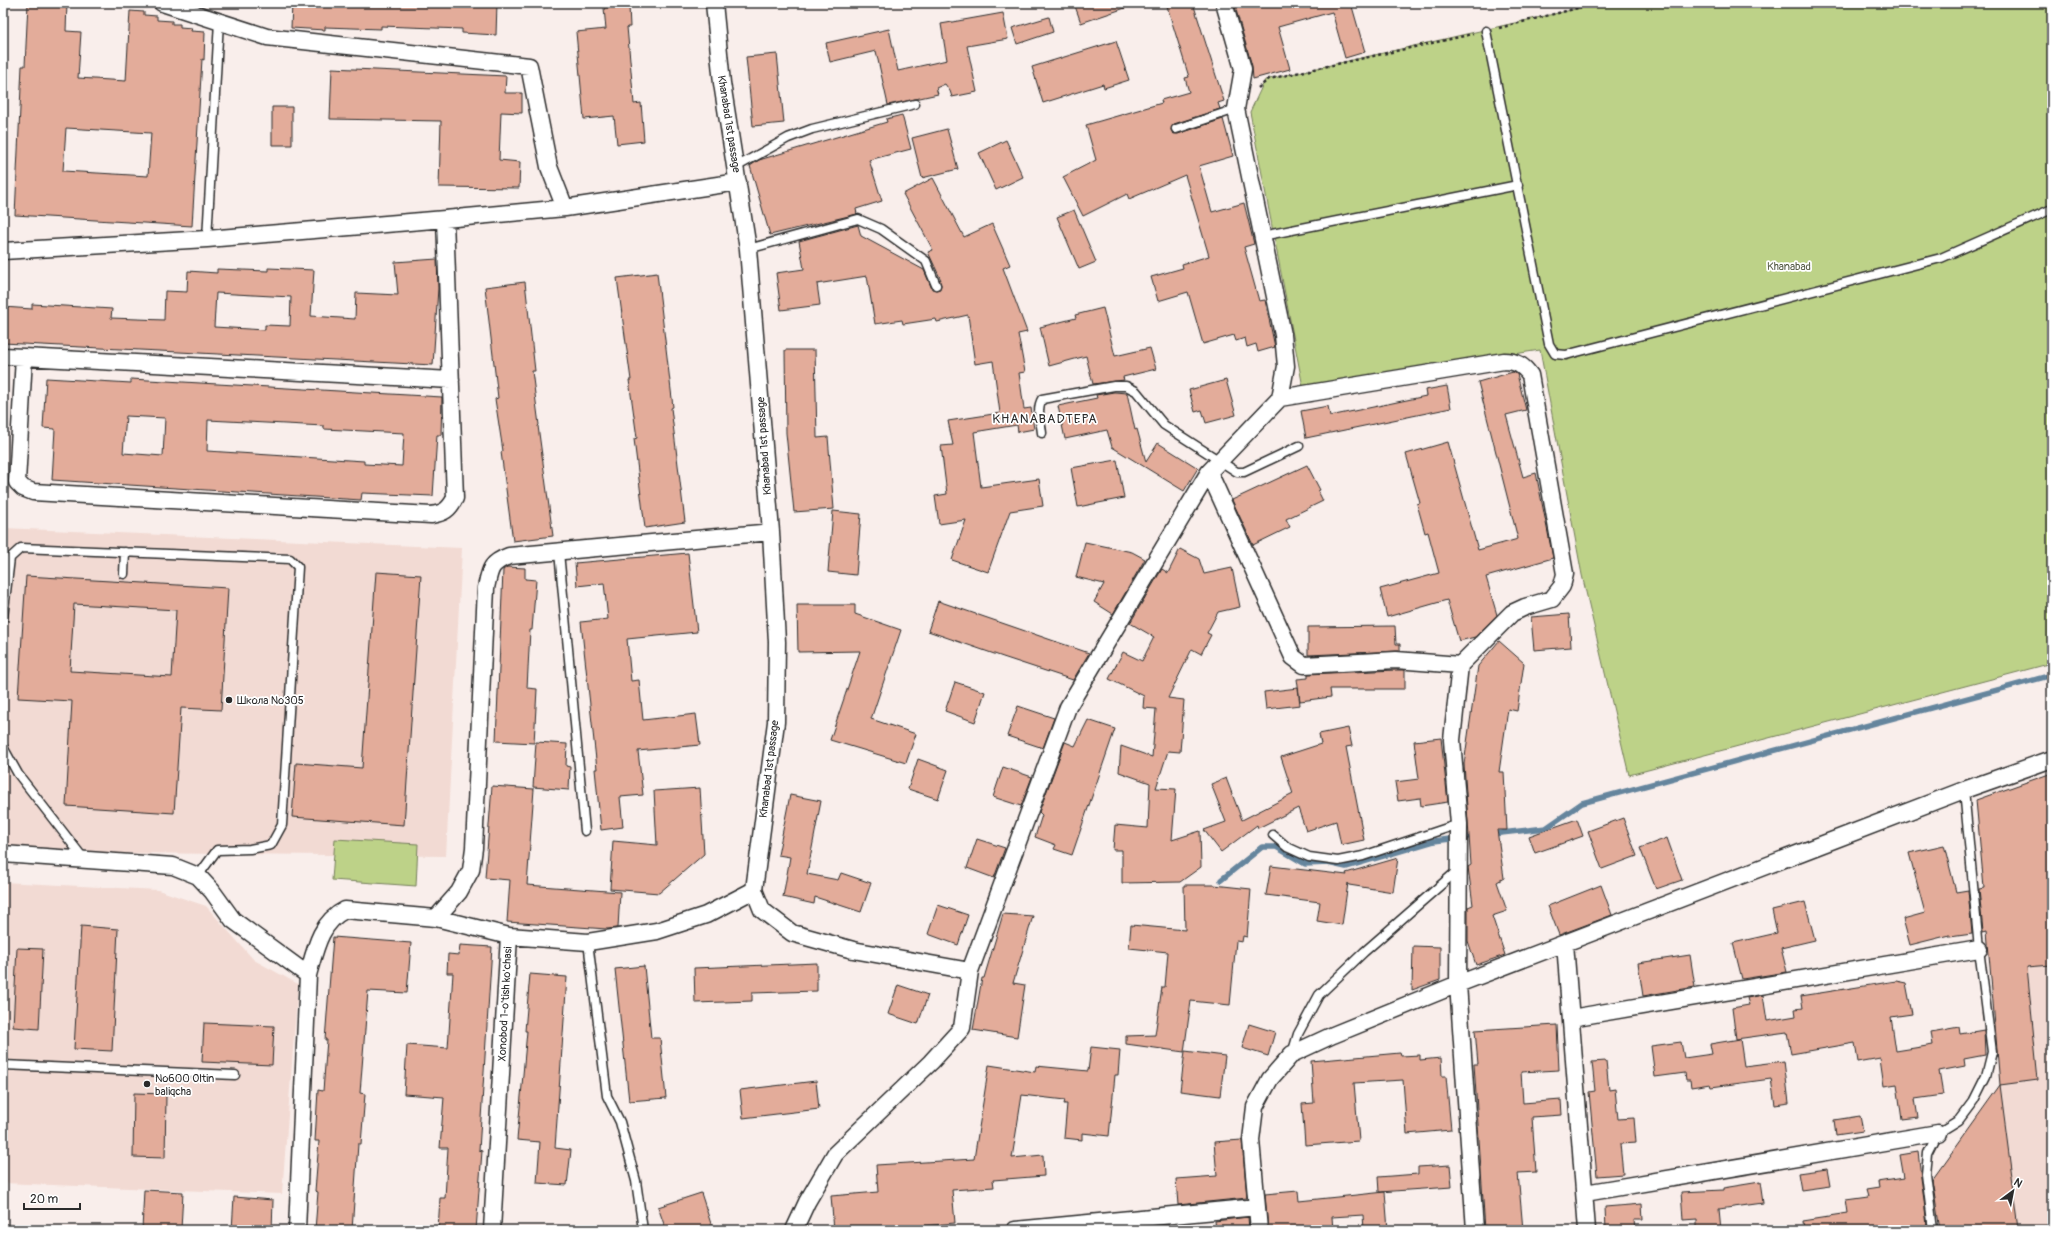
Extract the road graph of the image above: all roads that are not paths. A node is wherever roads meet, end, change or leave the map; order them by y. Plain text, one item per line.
1 (162, 3) edge
2 (714, 3) edge
3 (1224, 3) edge
4 (219, 21) junction
5 (1486, 32) road end
6 (915, 104) dead end
7 (1236, 109) junction
8 (1176, 129) dead end
9 (737, 175) junction
10 (1518, 185) junction
11 (565, 208) junction
12 (2052, 209) edge
13 (445, 219) junction
14 (1262, 236) junction
15 (207, 239) junction
16 (748, 249) junction
17 (3, 250) edge
18 (936, 285) dead end
19 (3, 356) edge
20 (24, 357) junction
21 (450, 380) junction
22 (1280, 398) junction
23 (1042, 433) dead end
24 (1299, 446) dead end
25 (1213, 466) junction
26 (771, 532) junction
27 (125, 552) junction
28 (559, 552) junction
29 (124, 574) dead end
30 (3, 618) edge
31 (1460, 665) junction
32 (3, 747) edge
33 (2052, 759) edge
34 (1964, 790) junction
35 (585, 831) dead end
36 (1459, 833) junction
37 (1273, 835) dead end
38 (3, 854) edge
39 (85, 860) junction
40 (1458, 870) junction
41 (198, 876) junction
42 (754, 890) junction
43 (436, 918) junction
44 (509, 936) junction
45 (588, 942) junction
46 (1565, 944) junction
47 (1979, 949) junction
48 (970, 971) junction
49 (308, 975) junction
50 (1458, 984) junction
51 (1571, 1018) junction
52 (1292, 1054) junction
53 (3, 1064) edge
54 (235, 1075) dead end
55 (1938, 1133) junction
56 (1584, 1193) junction
57 (1257, 1207) junction
58 (1056, 1228) edge
59 (3, 1230) edge
60 (11, 1230) edge
61 (297, 1230) edge
62 (492, 1230) edge
63 (643, 1230) edge
64 (794, 1230) edge
65 (1015, 1230) edge
66 (1259, 1230) edge
67 (1476, 1230) edge
68 (1588, 1230) edge
69 (1933, 1230) edge

1 - 4 street
2 - 9 street, Khanabad 1st passage
3 - 7 street
4 - 11 street
4 - 15 lane
5 - 10 lane
6 - 9 lane
7 - 8 lane
7 - 14 street
9 - 11 street
9 - 16 street, Khanabad 1st passage
10 - 12 lane
10 - 14 lane
11 - 13 street
13 - 15 street
13 - 21 street
14 - 22 street
15 - 17 street
16 - 18 lane
16 - 26 street, Khanabad 1st passage
19 - 20 street
20 - 21 street
20 - 21 street
22 - 25 street
22 - 31 street
23 - 25 lane
24 - 25 lane
25 - 31 street
25 - 48 street
26 - 28 street
26 - 42 street, Khanabad 1st passage
27 - 29 lane
27 - 30 lane
27 - 41 lane
28 - 35 lane
28 - 43 street
31 - 36 street
32 - 39 lane
33 - 34 street
34 - 46 street
34 - 47 lane
36 - 37 lane
36 - 40 street
38 - 39 street
39 - 41 street
40 - 50 street
40 - 52 lane
41 - 49 street
42 - 45 street, Xonobod 1-o'tish ko'chasi
42 - 48 street
43 - 44 street
43 - 49 street
44 - 45 street, Xonobod 1-o'tish ko'chasi
44 - 62 street, Xonobod 1-o'tish ko'chasi
45 - 63 lane
46 - 50 street
46 - 51 street
47 - 51 street
47 - 55 lane
48 - 64 street
49 - 61 street
50 - 52 street
50 - 67 street
51 - 56 street
52 - 57 street
53 - 54 lane
55 - 56 street
55 - 69 lane
56 - 68 street
57 - 58 street
57 - 66 street
58 - 65 street
59 - 60 lane

